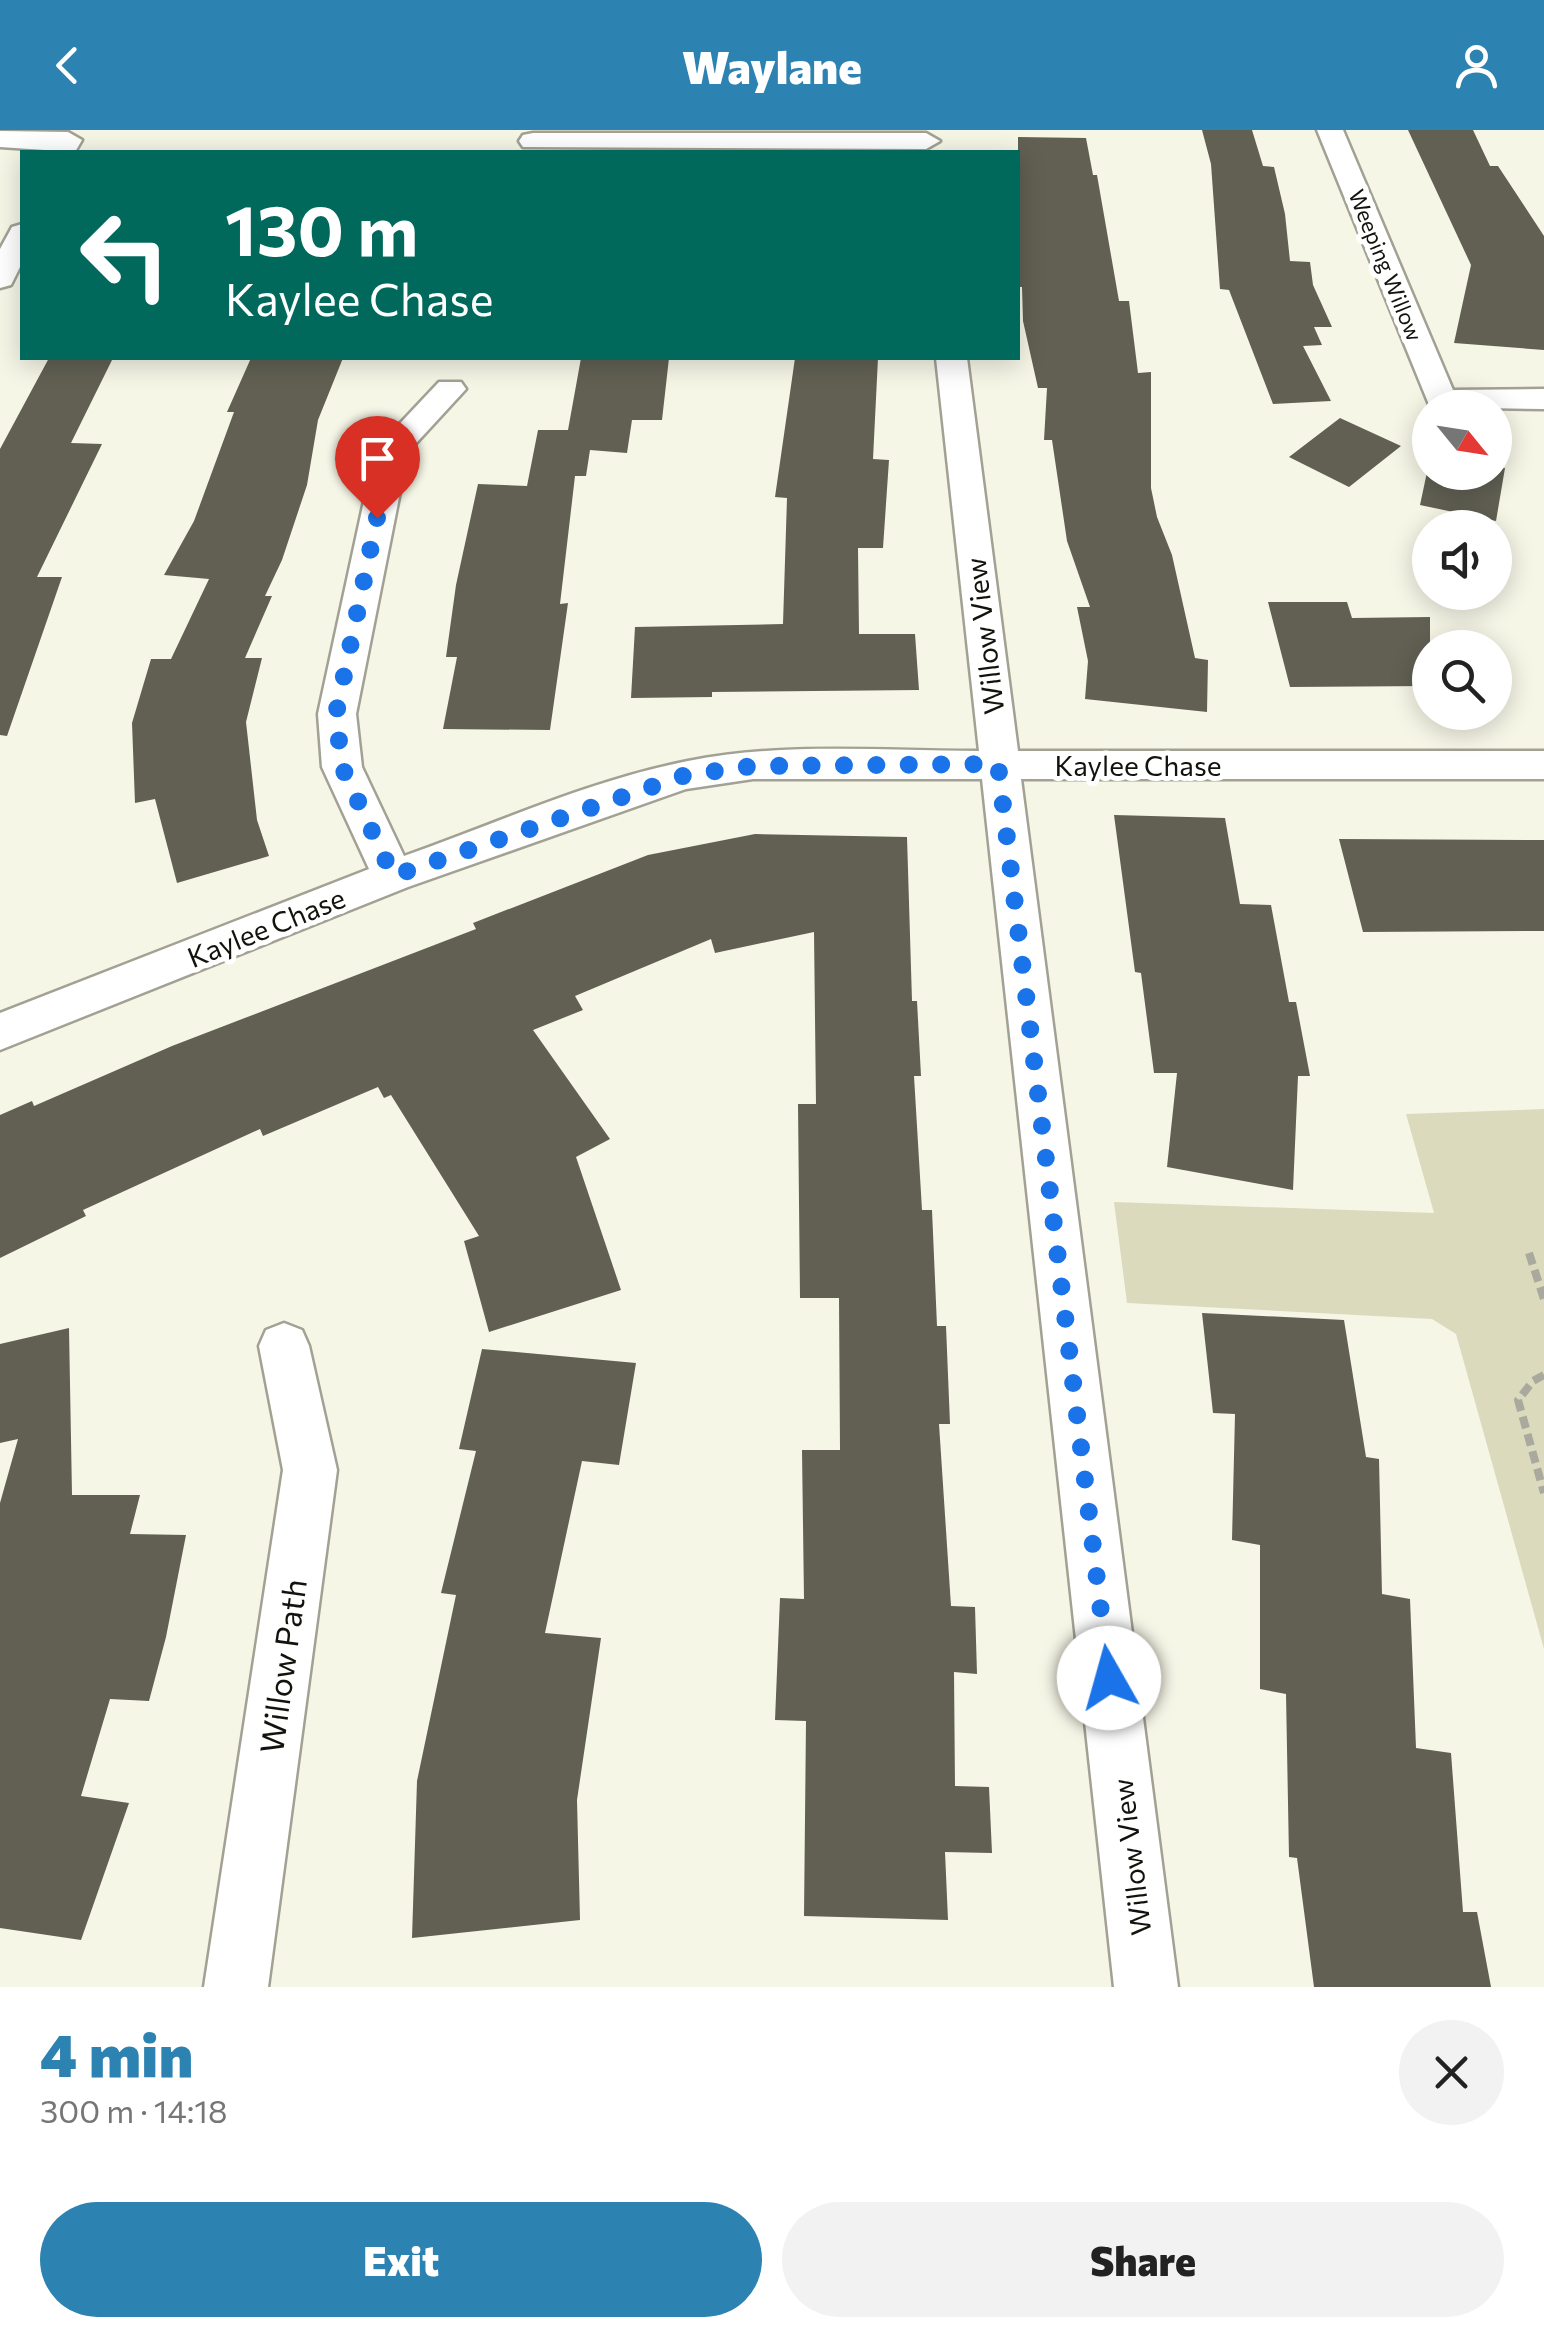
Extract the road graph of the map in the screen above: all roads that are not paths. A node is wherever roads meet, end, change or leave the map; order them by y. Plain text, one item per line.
1 (1330, 130) edge
2 (0, 139) edge
3 (534, 141) dead end
4 (926, 141) edge
5 (65, 146) edge
6 (20, 238) edge
7 (0, 279) edge
8 (951, 360) edge
9 (450, 389) dead end
10 (1544, 399) edge
11 (998, 764) junction
12 (1544, 764) edge
13 (393, 876) junction
14 (0, 1032) edge
15 (284, 1346) dead end
16 (236, 1987) edge
17 (1146, 1987) edge

1 - 10 street, Weeping Willow
2 - 5 street
3 - 4 street
6 - 7 street
8 - 11 street, Willow View
9 - 13 street
11 - 12 street, Kaylee Chase
11 - 13 street, Kaylee Chase
11 - 17 street, Willow View
13 - 14 street, Kaylee Chase
15 - 16 street, Willow Path

